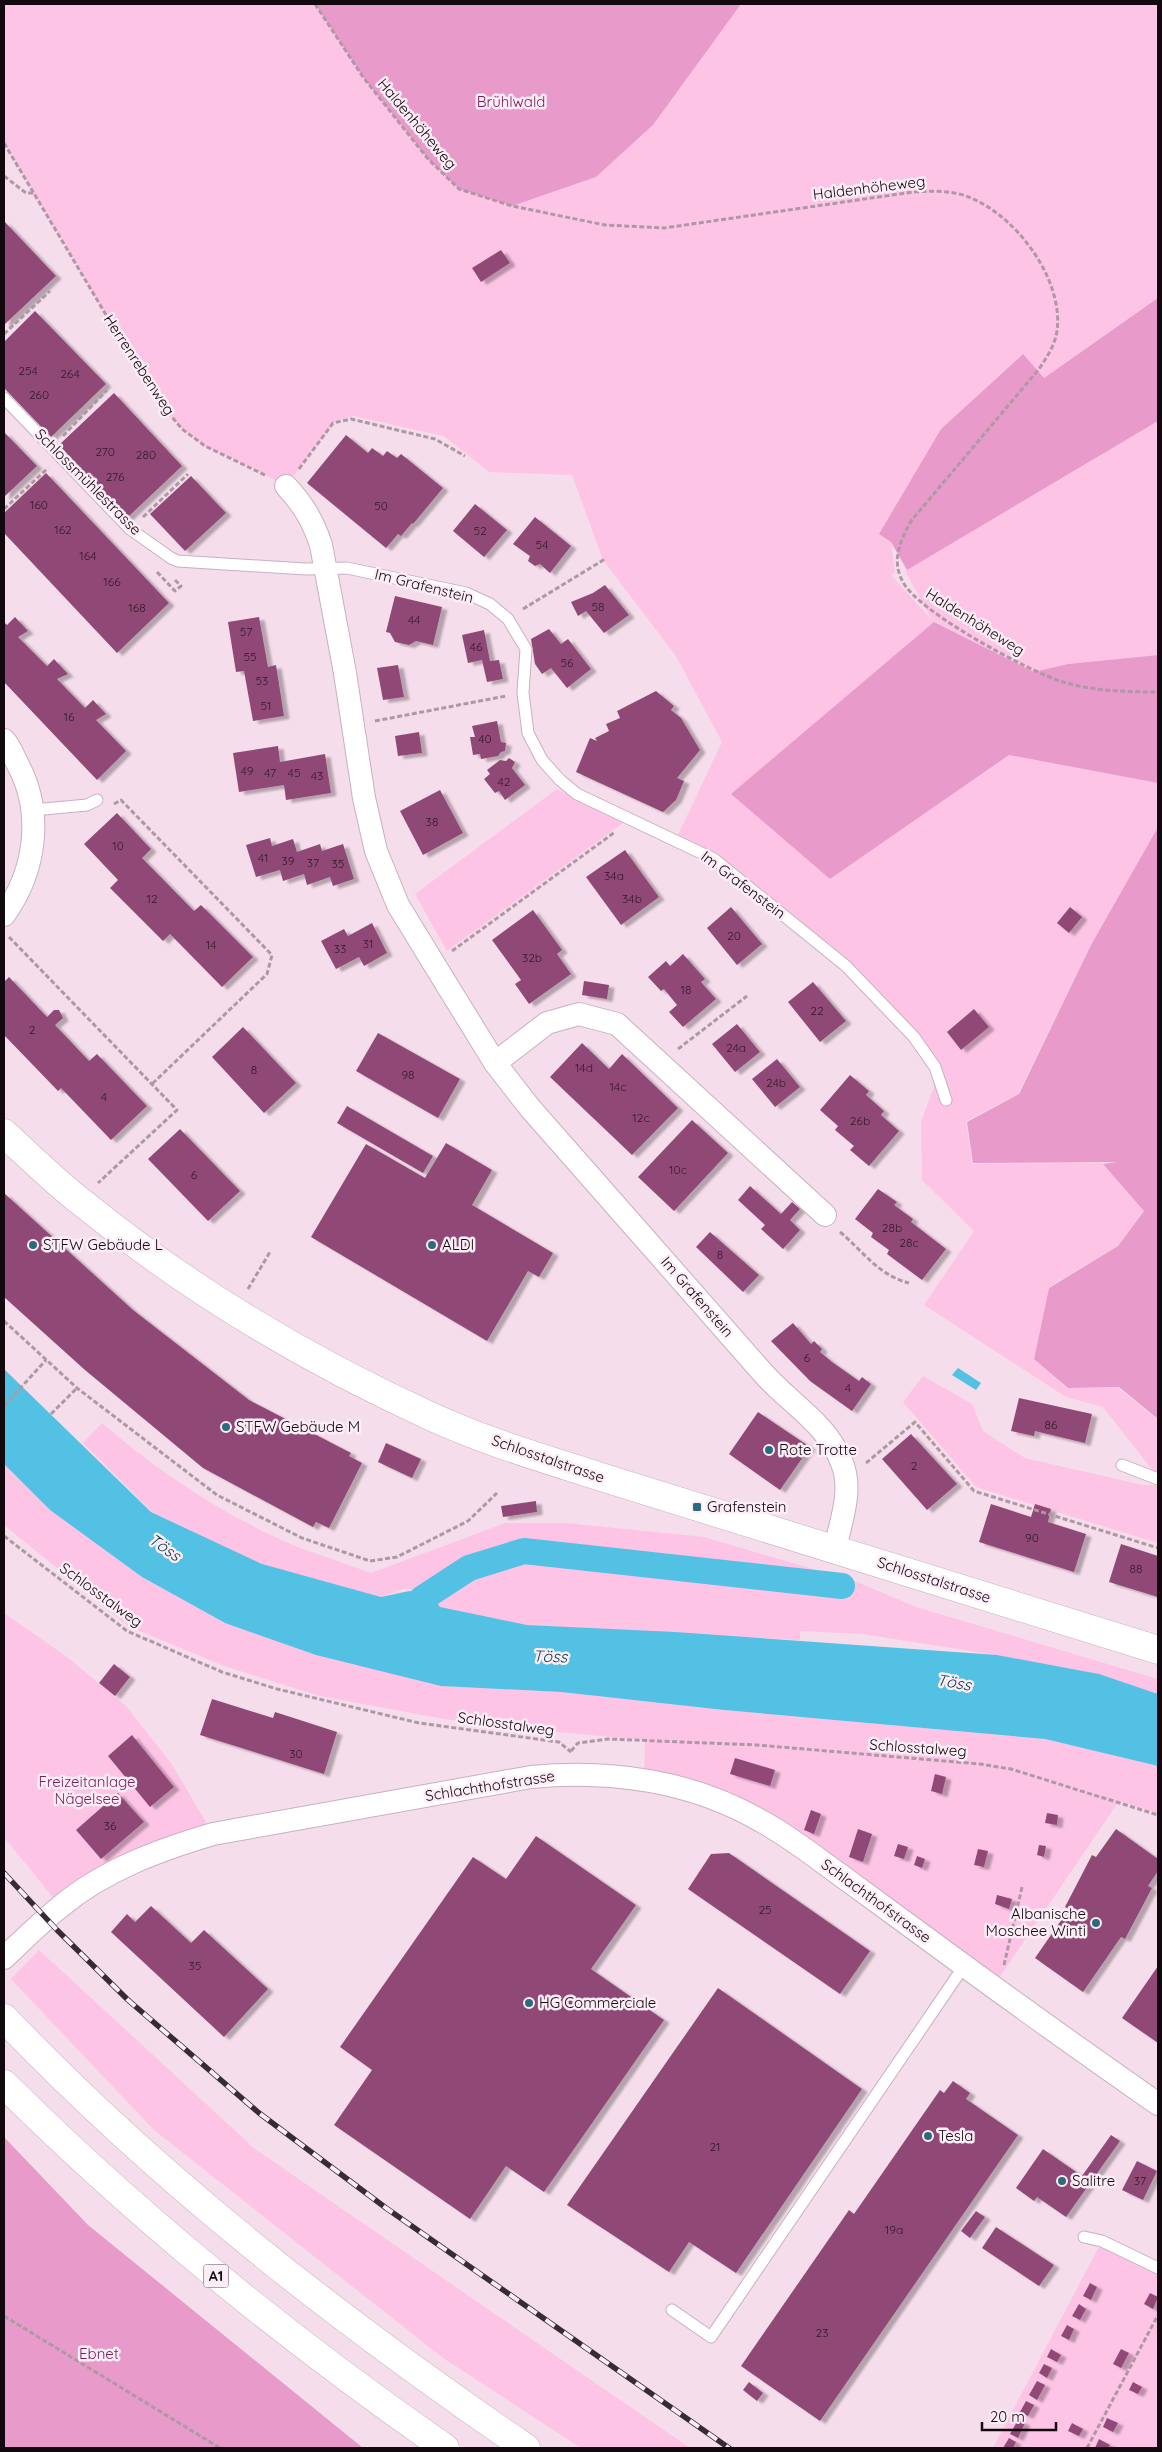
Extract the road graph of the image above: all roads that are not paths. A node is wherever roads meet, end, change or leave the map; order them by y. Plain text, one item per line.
1 (4, 398) edge
2 (286, 486) road end
3 (326, 568) junction
4 (4, 740) edge
5 (97, 800) dead end
6 (33, 810) junction
7 (4, 915) edge
8 (495, 1063) junction
9 (946, 1100) dead end
10 (4, 1133) edge
11 (825, 1215) dead end
12 (1122, 1465) dead end
13 (1158, 1479) edge
14 (835, 1548) junction
15 (1158, 1650) edge
16 (4, 1958) edge
17 (964, 1966) junction
18 (4, 2018) edge
19 (4, 2084) edge
20 (1158, 2104) edge
21 (1084, 2237) dead end
22 (1158, 2268) edge
23 (672, 2310) dead end
24 (445, 2448) edge
25 (526, 2448) edge

1 - 3 lane, Schlossmühlestrasse
2 - 3 street
3 - 8 street, Im Grafenstein
3 - 9 lane, Im Grafenstein
4 - 6 street
5 - 6 lane
6 - 7 street
8 - 11 street
8 - 14 street, Im Grafenstein
10 - 14 main road, Schlosstalstrasse
12 - 13 lane
14 - 15 main road, Schlosstalstrasse
16 - 17 street, Schlachthofstrasse
17 - 20 street, Schlachthofstrasse
17 - 23 lane
18 - 25 main road
19 - 24 main road, A1
21 - 22 lane

